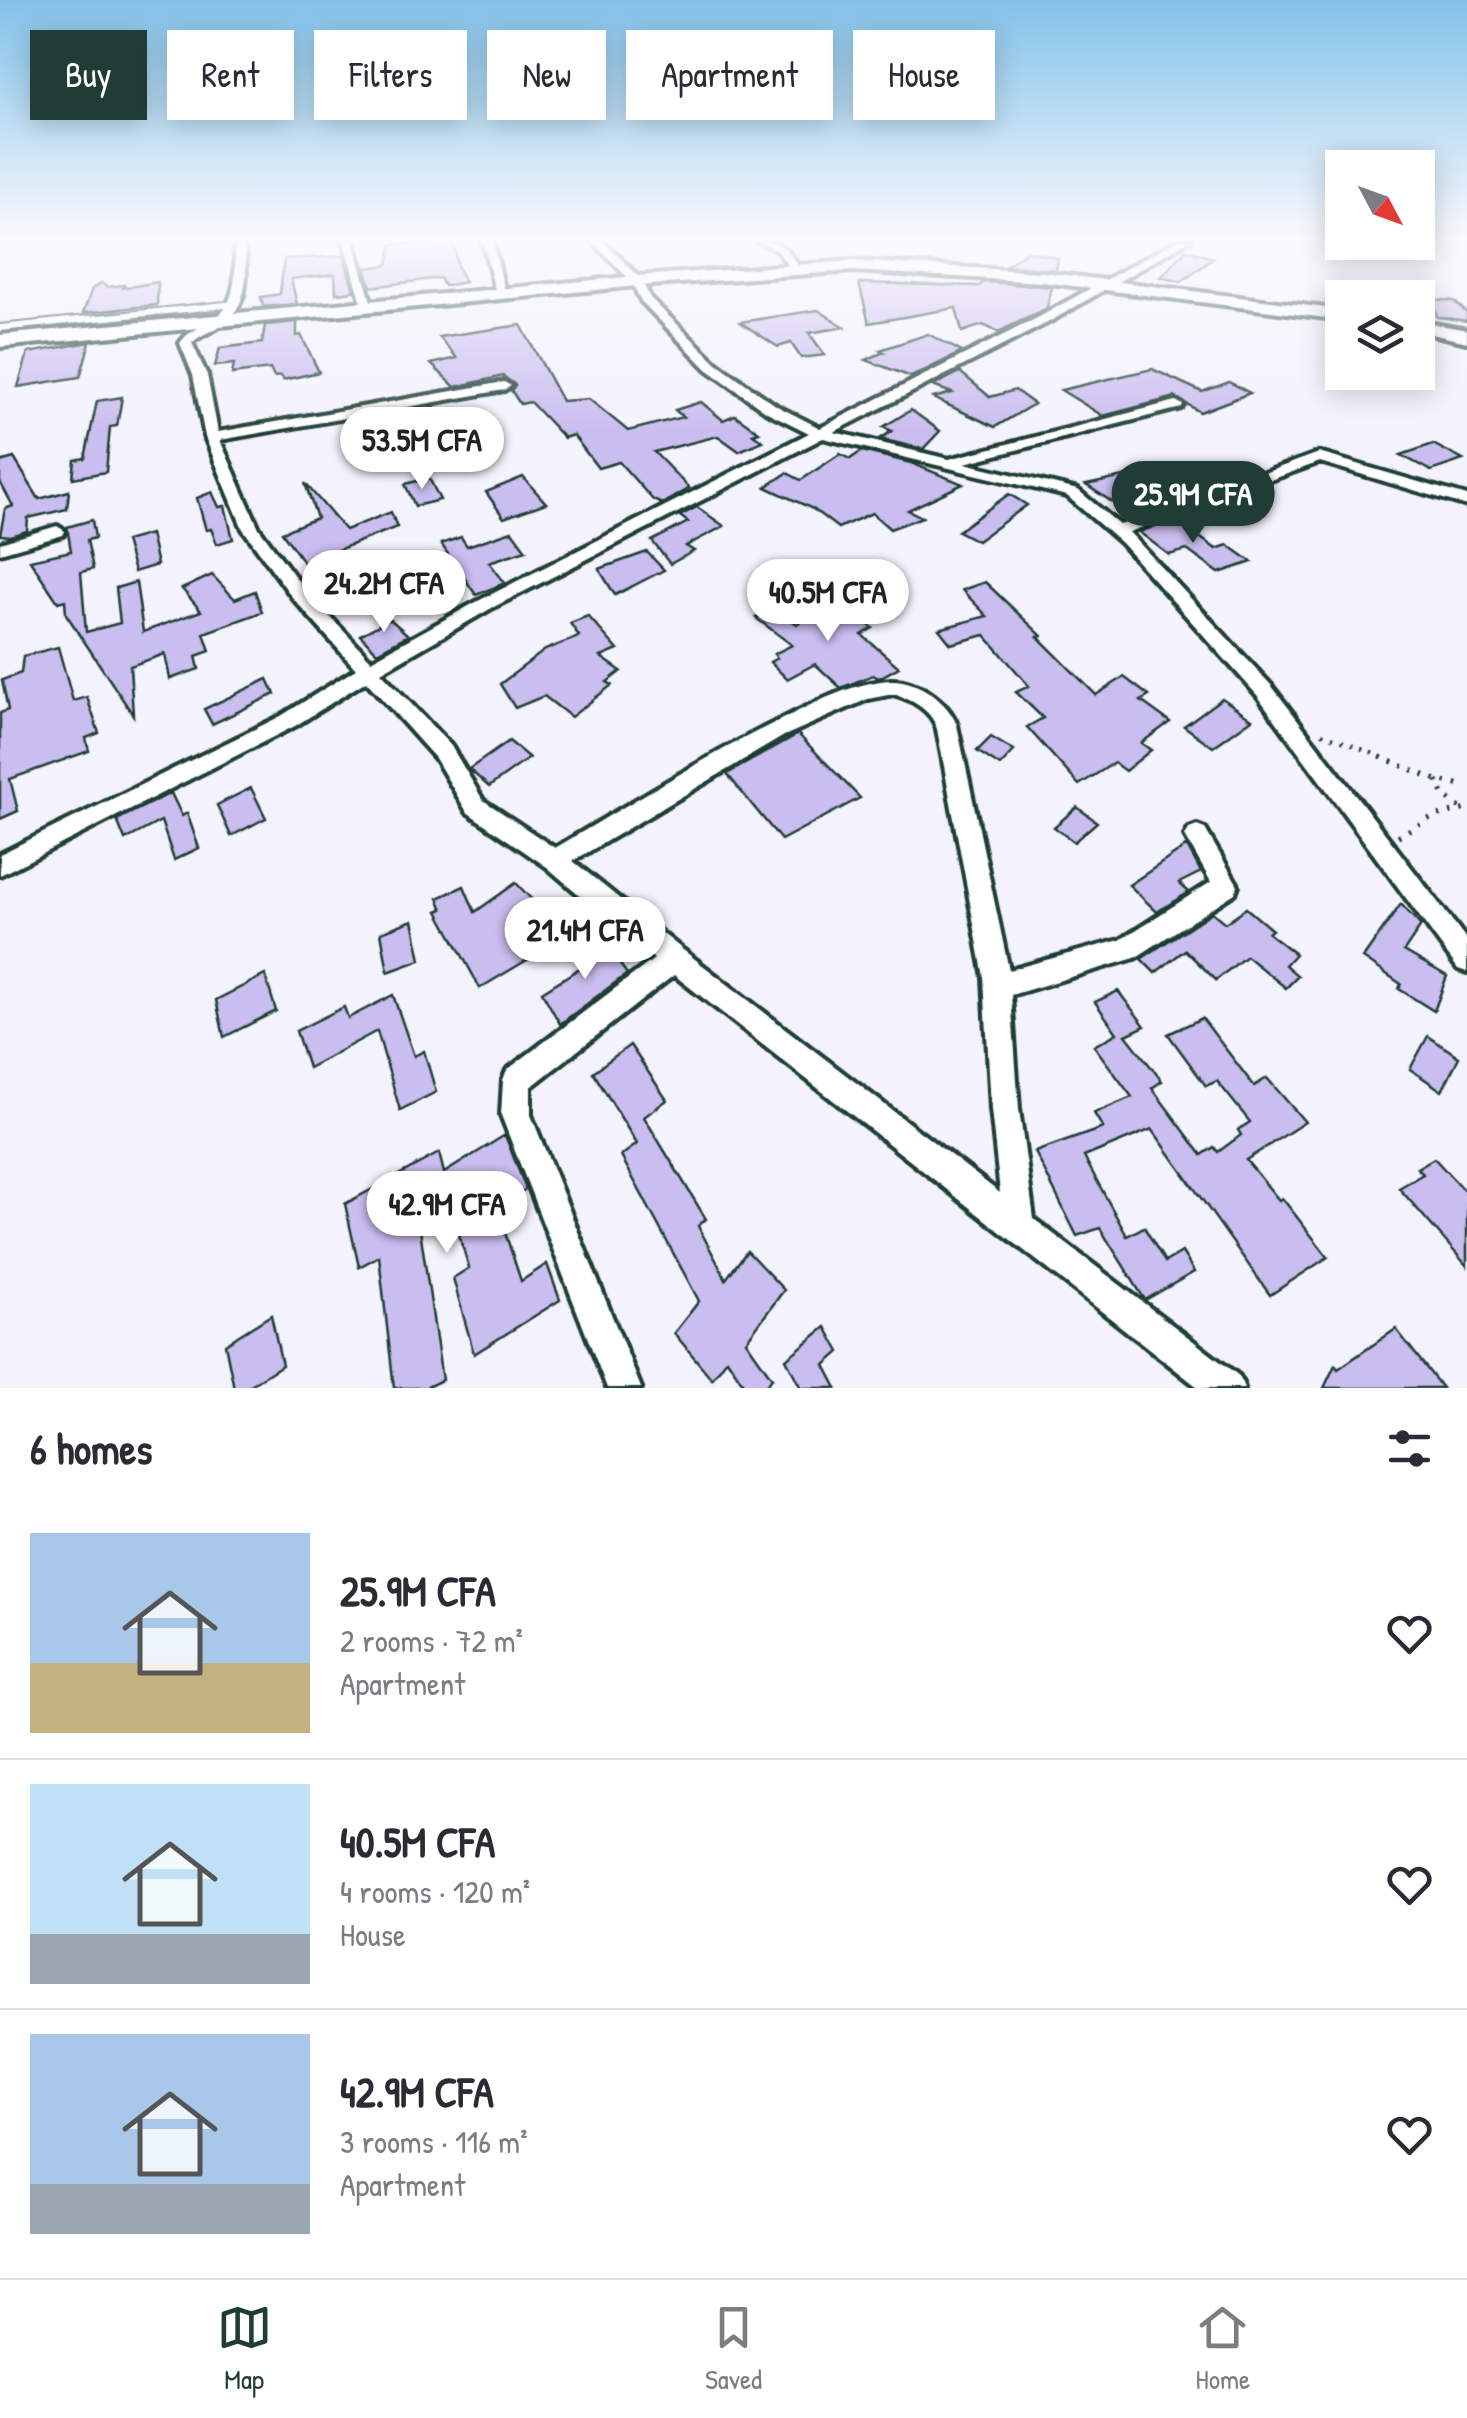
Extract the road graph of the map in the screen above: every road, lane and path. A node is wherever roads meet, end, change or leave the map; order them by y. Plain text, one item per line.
1 (231, 305) edge
2 (383, 305) edge
3 (651, 305) edge
4 (1068, 305) edge
5 (1270, 305) edge
6 (369, 306) joint
7 (227, 312) junction
8 (1325, 312) edge
9 (1435, 326) edge
10 (1467, 327) edge
11 (0, 328) edge
12 (1435, 329) edge
13 (1467, 336) edge
14 (0, 341) edge
15 (504, 386) dead end
16 (1176, 405) dead end
17 (820, 433) junction
18 (212, 437) junction
19 (948, 463) junction
20 (1467, 501) edge
21 (57, 530) dead end
22 (1118, 531) junction
23 (0, 548) edge
24 (367, 671) junction
25 (1285, 718) junction
26 (1437, 780) junction
27 (1467, 786) edge
28 (1465, 809) edge
29 (1198, 836) dead end
30 (1379, 846) junction
31 (554, 860) junction
32 (0, 865) edge
33 (674, 959) junction
34 (1467, 960) edge
35 (998, 986) junction
36 (1020, 1223) junction
37 (624, 1388) edge
38 (1228, 1388) edge

1 - 7 street
2 - 6 main road
3 - 17 street
4 - 17 street
5 - 8 main road
6 - 7 main road
7 - 11 lane
7 - 14 main road
7 - 18 street
9 - 10 main road
12 - 13 main road
15 - 18 street
16 - 19 street
17 - 19 street
17 - 24 street
18 - 24 street
19 - 22 street
20 - 22 street
21 - 23 street
22 - 25 street
24 - 31 street
24 - 32 street
25 - 26 path
25 - 30 street
26 - 27 path
26 - 28 path
28 - 30 path
29 - 35 street
30 - 34 street
31 - 33 street
31 - 35 street
33 - 36 street
33 - 37 street
35 - 36 street
36 - 38 street

